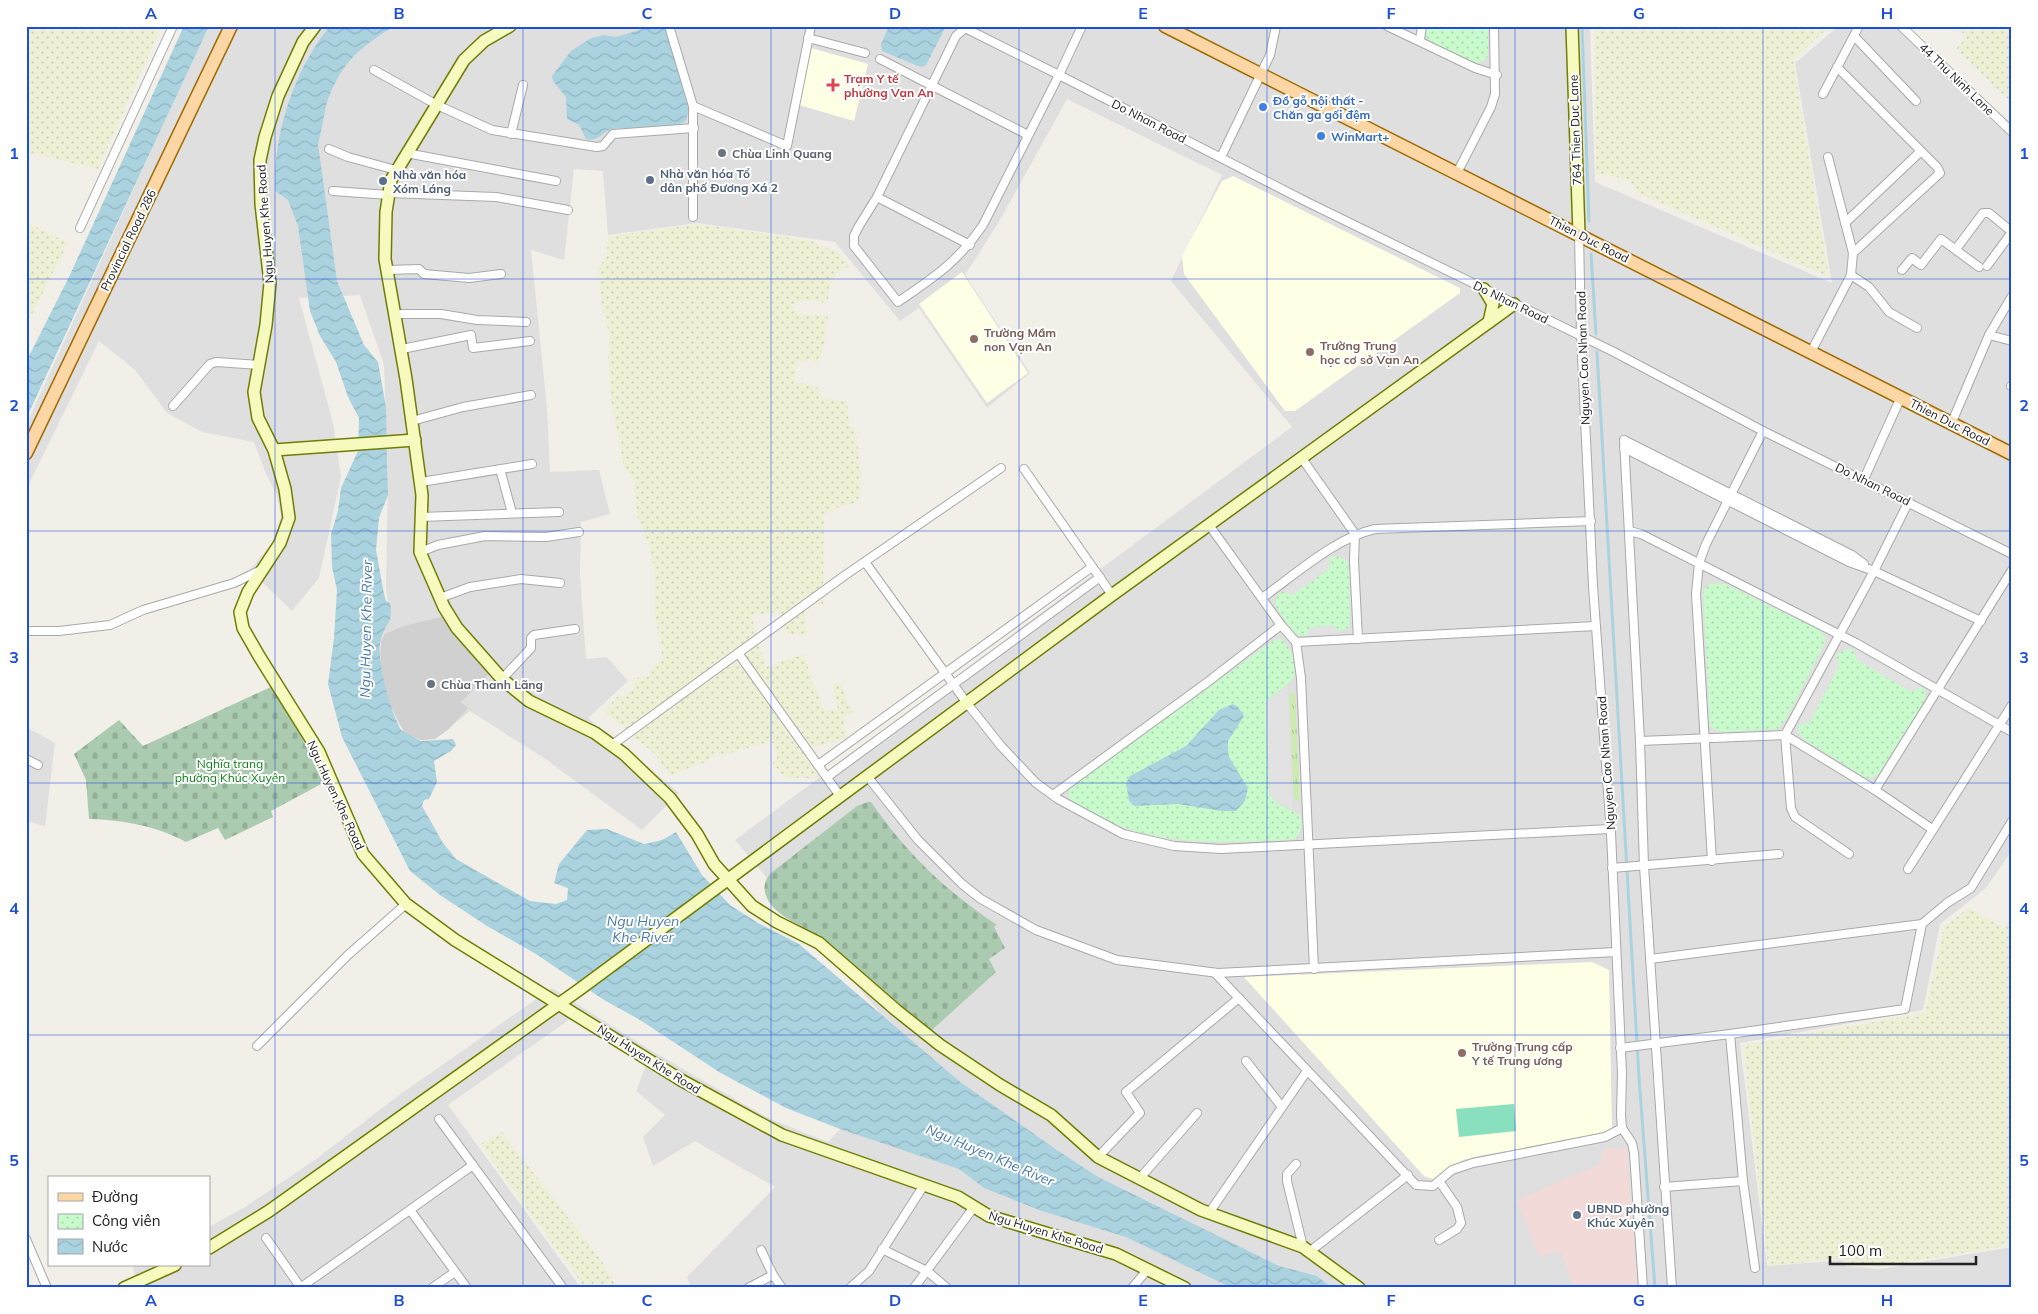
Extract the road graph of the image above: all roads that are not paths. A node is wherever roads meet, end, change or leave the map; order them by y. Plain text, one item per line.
1 (173, 26) edge
2 (231, 26) edge
3 (315, 26) edge
4 (510, 26) edge
5 (669, 26) edge
6 (811, 26) edge
7 (1082, 26) edge
8 (1165, 26) edge
9 (1276, 26) edge
10 (1388, 26) edge
11 (1422, 26) edge
12 (1494, 26) edge
13 (1572, 26) edge
14 (1859, 26) edge
15 (1902, 26) edge
16 (1855, 37) junction
17 (808, 38) junction
18 (1420, 40) junction
19 (865, 53) dead end
20 (880, 59) dead end
21 (1836, 67) junction
22 (374, 70) dead end
23 (1059, 75) junction
24 (1259, 75) junction
25 (1496, 75) junction
26 (932, 84) junction
27 (523, 86) dead end
28 (1823, 94) dead end
29 (1916, 101) dead end
30 (437, 105) junction
31 (693, 106) junction
32 (694, 128) junction
33 (2012, 132) edge
34 (511, 134) junction
35 (1028, 134) junction
36 (329, 150) dead end
37 (1920, 152) junction
38 (406, 153) junction
39 (1221, 157) junction
40 (1828, 157) dead end
41 (396, 170) junction
42 (1458, 173) junction
43 (556, 181) dead end
44 (333, 190) dead end
45 (389, 194) junction
46 (877, 197) junction
47 (568, 210) dead end
48 (693, 217) dead end
49 (1845, 223) junction
50 (80, 228) dead end
51 (2012, 232) edge
52 (1579, 234) junction
53 (970, 245) junction
54 (1956, 249) junction
55 (1853, 253) junction
56 (387, 270) junction
57 (1902, 270) dead end
58 (501, 274) dead end
59 (1851, 275) junction
60 (1484, 289) junction
61 (2012, 296) edge
62 (1514, 304) junction
63 (396, 314) junction
64 (526, 322) dead end
65 (1489, 322) junction
66 (1917, 328) dead end
67 (1581, 335) junction
68 (1989, 335) junction
69 (530, 341) dead end
70 (2012, 341) edge
71 (402, 349) junction
72 (1811, 352) junction
73 (258, 365) junction
74 (530, 395) dead end
75 (1901, 397) junction
76 (173, 406) dead end
77 (412, 421) junction
78 (1952, 422) junction
79 (1763, 431) junction
80 (410, 440) junction
81 (274, 450) junction
82 (26, 453) edge
83 (2012, 454) edge
84 (1301, 457) junction
85 (532, 464) dead end
86 (1001, 468) dead end
87 (500, 469) junction
88 (1024, 469) dead end
89 (1864, 479) junction
90 (421, 482) junction
91 (1729, 497) junction
92 (1909, 502) junction
93 (559, 512) dead end
94 (512, 513) junction
95 (421, 517) junction
96 (1591, 521) junction
97 (1209, 525) junction
98 (1629, 531) junction
99 (579, 532) dead end
100 (1355, 534) junction
101 (420, 552) junction
102 (2012, 554) edge
103 (865, 562) junction
104 (1699, 563) junction
105 (1092, 567) junction
106 (262, 569) junction
107 (2012, 570) edge
108 (1874, 571) junction
109 (1100, 577) junction
110 (560, 583) dead end
111 (1112, 595) junction
112 (440, 598) junction
113 (1262, 598) junction
114 (1981, 621) junction
115 (1281, 625) junction
116 (1596, 626) junction
117 (575, 629) dead end
118 (26, 631) edge
119 (1839, 635) junction
120 (1358, 639) junction
121 (1296, 642) junction
122 (738, 653) junction
123 (945, 673) junction
124 (502, 679) junction
125 (954, 684) junction
126 (1939, 690) junction
127 (966, 702) junction
128 (2012, 705) edge
129 (1999, 724) junction
130 (2012, 732) edge
131 (1785, 735) junction
132 (1705, 738) junction
133 (1640, 741) junction
134 (612, 745) junction
135 (26, 759) edge
136 (38, 765) dead end
137 (818, 765) junction
138 (867, 776) junction
139 (827, 777) junction
140 (1875, 790) junction
141 (1053, 795) junction
142 (840, 796) junction
143 (2012, 821) edge
144 (1610, 829) junction
145 (1932, 829) junction
146 (1307, 844) junction
147 (1780, 854) dead end
148 (1849, 854) dead end
149 (1712, 861) junction
150 (1643, 866) junction
151 (1616, 868) junction
152 (1908, 869) dead end
153 (727, 880) junction
154 (406, 904) junction
155 (1922, 924) junction
156 (1616, 952) junction
157 (1650, 959) junction
158 (1314, 969) junction
159 (1215, 973) junction
160 (1239, 998) junction
161 (560, 1003) junction
162 (1730, 1034) junction
163 (1657, 1044) junction
164 (257, 1046) dead end
165 (1624, 1048) junction
166 (1246, 1061) dead end
167 (1307, 1071) junction
168 (1282, 1108) junction
169 (1197, 1113) dead end
170 (439, 1119) dead end
171 (1622, 1128) junction
172 (1098, 1157) junction
173 (1296, 1164) dead end
174 (473, 1165) junction
175 (1408, 1175) junction
176 (1140, 1178) junction
177 (1439, 1181) junction
178 (1743, 1181) junction
179 (924, 1185) junction
180 (1664, 1187) junction
181 (974, 1207) junction
182 (410, 1210) junction
183 (1209, 1213) junction
184 (266, 1238) dead end
185 (26, 1239) edge
186 (1439, 1240) dead end
187 (210, 1247) edge
188 (1306, 1249) junction
189 (761, 1250) dead end
190 (882, 1250) junction
191 (173, 1266) edge
192 (1755, 1268) dead end
193 (1148, 1269) junction
194 (927, 1271) junction
195 (455, 1272) junction
196 (773, 1274) junction
197 (48, 1288) edge
198 (124, 1288) edge
199 (300, 1288) edge
200 (432, 1288) edge
201 (467, 1288) edge
202 (563, 1288) edge
203 (748, 1288) edge
204 (782, 1288) edge
205 (850, 1288) edge
206 (914, 1288) edge
207 (947, 1288) edge
208 (1132, 1288) edge
209 (1185, 1288) edge
210 (1359, 1288) edge
211 (1643, 1288) edge
212 (1672, 1288) edge

1 - 50 street
2 - 82 main road, Provincial Road 286
3 - 73 street, Ngu Huyen Khe Road
4 - 30 street
5 - 31 street
6 - 17 street
7 - 23 street
8 - 24 main road, Thien Duc Road
9 - 24 street
10 - 18 street
11 - 18 street
12 - 25 street
13 - 52 street, 764 Thien Duc Lane
14 - 16 street
15 - 33 street, 44 Thu Ninh Lane
16 - 21 street
16 - 29 street
17 - 19 street
17 - 31 street
18 - 25 street
20 - 26 street
21 - 28 street
21 - 37 street
22 - 30 street
23 - 26 street, Do Nhan Road
23 - 35 street
23 - 39 street, Do Nhan Road
24 - 39 street
24 - 42 main road, Thien Duc Road
25 - 42 street
26 - 35 street
26 - 46 street
27 - 34 street
30 - 34 street
30 - 38 street
31 - 32 street
32 - 34 street
32 - 48 street
35 - 53 street
36 - 41 street
37 - 49 street
37 - 55 street
38 - 41 street
38 - 43 street
39 - 60 street, Do Nhan Road
40 - 49 street
41 - 45 street
42 - 52 main road, Thien Duc Road
44 - 45 street
45 - 47 street
45 - 56 street
46 - 53 street
46 - 53 street
49 - 55 street
51 - 54 street
51 - 54 street
52 - 67 street, Nguyen Cao Nhan Road
52 - 72 main road, Thien Duc Road
54 - 57 street
55 - 59 street
56 - 58 street
56 - 63 street
59 - 66 street
59 - 72 street
60 - 62 street, Do Nhan Road
60 - 65 street
61 - 68 street
62 - 65 street
62 - 67 street, Do Nhan Road
63 - 64 street
63 - 71 street
65 - 84 street
67 - 79 street, Do Nhan Road
67 - 96 street, Nguyen Cao Nhan Road
68 - 70 street
68 - 78 street
69 - 71 street
71 - 77 street
72 - 75 main road, Thien Duc Road
73 - 76 street
73 - 81 street, Ngu Huyen Khe Road
74 - 77 street
75 - 78 main road, Thien Duc Road
75 - 89 street
77 - 80 street
78 - 83 main road, Thien Duc Road
79 - 89 street, Do Nhan Road
79 - 91 street
80 - 81 street
80 - 90 street
81 - 106 street, Ngu Huyen Khe Road
84 - 97 street
84 - 100 street
85 - 87 street
86 - 103 street
87 - 90 street
87 - 94 street
88 - 105 street
89 - 92 street, Do Nhan Road
90 - 95 street
91 - 98 street
91 - 104 street
91 - 108 street
92 - 102 street, Do Nhan Road
92 - 108 street
93 - 94 street
94 - 95 street
95 - 101 street
96 - 100 street
96 - 116 street, Nguyen Cao Nhan Road
97 - 111 street
97 - 113 street
98 - 104 street
98 - 133 street
99 - 101 street
100 - 113 street
100 - 120 street
101 - 112 street
103 - 122 street
103 - 123 street
104 - 119 street
104 - 132 street
105 - 109 street
105 - 123 street
106 - 118 street
106 - 154 street, Ngu Huyen Khe Road
107 - 114 street
108 - 114 street
108 - 119 street
109 - 111 street
109 - 125 street
110 - 112 street
111 - 127 street
112 - 124 street
113 - 115 street
114 - 126 street
115 - 121 street
115 - 141 street
116 - 120 street
116 - 144 street, Nguyen Cao Nhan Road
117 - 124 street
119 - 126 street
119 - 131 street
120 - 121 street
121 - 146 street
122 - 134 street
122 - 137 street
123 - 125 street
123 - 137 street
124 - 134 street
125 - 127 street
125 - 139 street
126 - 129 street
126 - 140 street
127 - 138 street
127 - 141 street
128 - 129 street
129 - 130 street
129 - 145 street
131 - 132 street
131 - 140 street
131 - 148 street
132 - 133 street
132 - 149 street
133 - 150 street
134 - 153 street
135 - 136 street
137 - 139 street
138 - 142 street
138 - 159 street
139 - 142 street
140 - 145 street
141 - 146 street
142 - 153 street
143 - 155 street
144 - 146 street
144 - 151 street, Nguyen Cao Nhan Road
145 - 152 street
146 - 158 street
147 - 149 street
149 - 150 street
150 - 151 street
150 - 157 street
151 - 156 street, Nguyen Cao Nhan Road
153 - 161 street
153 - 172 street
154 - 161 street, Ngu Huyen Khe Road
154 - 164 street
155 - 157 street
155 - 162 street
156 - 158 street
156 - 165 street, Nguyen Cao Nhan Road
157 - 163 street
158 - 159 street
159 - 160 street
160 - 167 street
160 - 172 street
161 - 179 street, Ngu Huyen Khe Road
161 - 187 street
162 - 163 street
162 - 178 street
163 - 165 street
163 - 180 street
165 - 171 street, Nguyen Cao Nhan Road
166 - 168 street
167 - 168 street
167 - 175 street
168 - 183 street
169 - 176 street
170 - 174 street
171 - 177 street
171 - 211 street, Nguyen Cao Nhan Road
172 - 176 street
173 - 188 street
174 - 182 street
174 - 202 street
175 - 177 street
175 - 188 street
176 - 183 street
177 - 186 street
178 - 180 street
178 - 192 street
179 - 181 street, Ngu Huyen Khe Road
179 - 190 street
180 - 212 street
181 - 193 street, Ngu Huyen Khe Road
181 - 194 street
182 - 195 street
182 - 199 street
183 - 188 street
184 - 199 street
185 - 197 street
188 - 210 street
189 - 196 street
190 - 194 street
190 - 205 street
191 - 198 street
193 - 208 street
193 - 209 street, Ngu Huyen Khe Road
194 - 206 street
194 - 207 street
195 - 200 street
195 - 201 street
196 - 203 street
196 - 204 street

